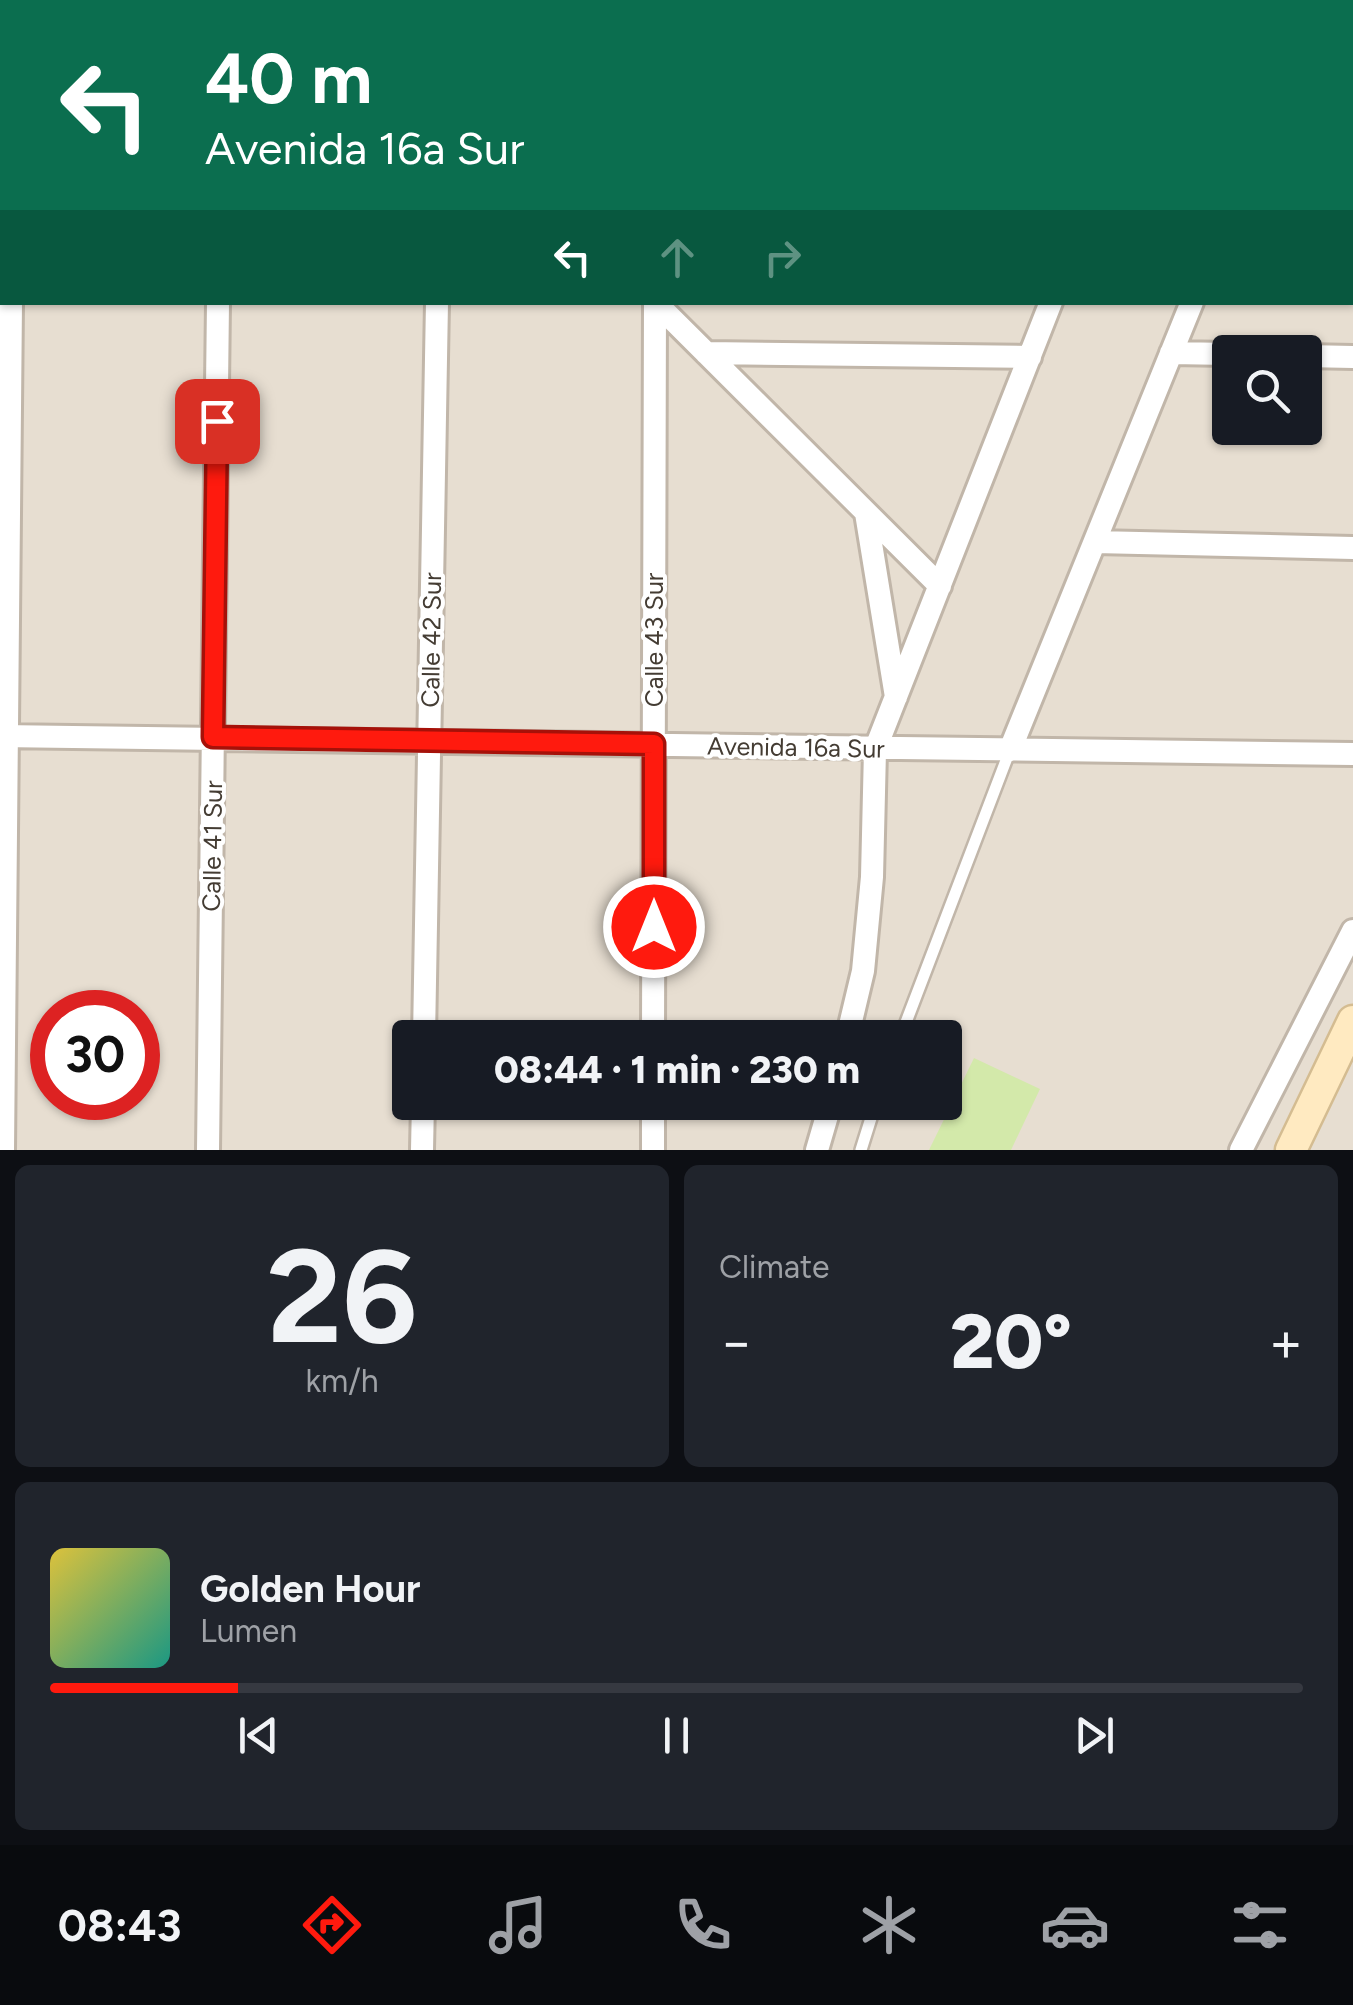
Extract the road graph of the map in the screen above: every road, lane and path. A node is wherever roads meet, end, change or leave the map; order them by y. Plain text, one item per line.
1 (11, 305) edge
2 (218, 305) edge
3 (437, 305) edge
4 (655, 305) edge
5 (657, 305) edge
6 (1050, 305) edge
7 (1191, 305) edge
8 (706, 353) junction
9 (1171, 353) junction
10 (1212, 354) edge
11 (1322, 356) edge
12 (1030, 357) junction
13 (1353, 357) edge
14 (866, 513) junction
15 (1095, 542) junction
16 (1353, 548) edge
17 (940, 586) junction
18 (896, 696) junction
19 (4, 736) edge
20 (213, 737) junction
21 (429, 742) junction
22 (654, 744) junction
23 (875, 750) junction
24 (1010, 750) junction
25 (1353, 754) edge
26 (1353, 931) edge
27 (424, 1020) edge
28 (653, 1020) edge
29 (852, 1020) edge
30 (907, 1020) edge
31 (1353, 1021) edge
32 (423, 1120) edge
33 (653, 1120) edge
34 (826, 1120) edge
35 (870, 1120) edge
36 (4, 1150) edge
37 (208, 1150) edge
38 (422, 1150) edge
39 (653, 1150) edge
40 (817, 1150) edge
41 (860, 1150) edge
42 (1241, 1150) edge
43 (1291, 1150) edge

1 - 19 street
2 - 20 street, Calle 41 Sur
3 - 21 street, Calle 42 Sur
4 - 22 street, Calle 43 Sur
5 - 8 street
6 - 12 street
7 - 9 street
8 - 12 street
8 - 14 street
9 - 10 street
9 - 15 street
11 - 13 street
12 - 17 street
14 - 17 street
14 - 18 street
15 - 16 street
15 - 24 street
17 - 18 street
18 - 23 street
19 - 20 street, Avenida 16a Sur
19 - 36 street
20 - 21 street, Avenida 16a Sur
20 - 37 street, Calle 41 Sur
21 - 22 street, Avenida 16a Sur
21 - 27 street, Calle 42 Sur
22 - 23 street, Avenida 16a Sur
22 - 28 street, Calle 43 Sur
23 - 24 street, Avenida 16a Sur
23 - 29 street
24 - 25 street, Avenida 16a Sur
24 - 30 lane
26 - 42 street
31 - 43 street
32 - 38 street
33 - 39 street
34 - 40 street
35 - 41 lane

